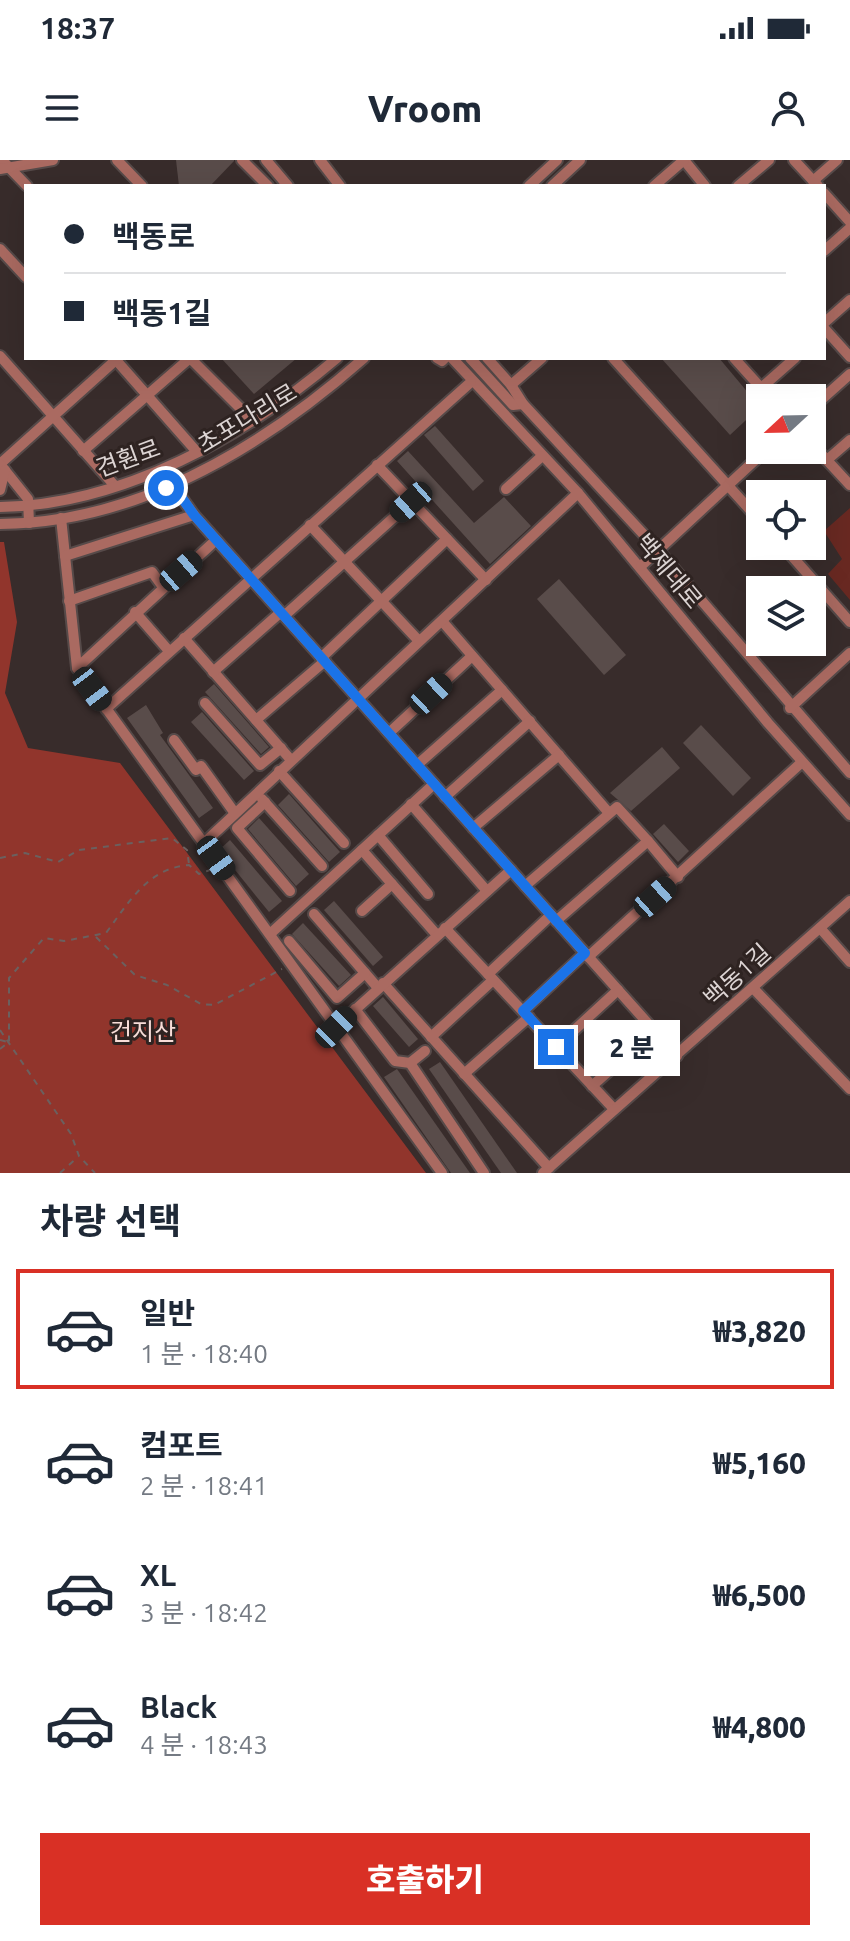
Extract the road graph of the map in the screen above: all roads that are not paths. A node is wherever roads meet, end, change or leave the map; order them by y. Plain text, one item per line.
1 (53, 160) edge
2 (117, 160) edge
3 (242, 160) edge
4 (266, 160) edge
5 (320, 160) edge
6 (557, 160) edge
7 (580, 160) edge
8 (684, 160) edge
9 (769, 160) edge
10 (794, 160) edge
11 (837, 160) edge
12 (4, 165) edge
13 (25, 184) edge
14 (140, 184) edge
15 (266, 184) edge
16 (286, 184) edge
17 (338, 184) edge
18 (531, 184) edge
19 (554, 184) edge
20 (656, 184) edge
21 (703, 184) edge
22 (740, 184) edge
23 (816, 184) edge
24 (826, 195) edge
25 (849, 220) edge
26 (0, 249) edge
27 (826, 249) edge
28 (24, 275) edge
29 (850, 300) edge
30 (826, 328) edge
31 (826, 330) edge
32 (0, 356) edge
33 (850, 357) edge
34 (112, 360) edge
35 (188, 360) edge
36 (192, 360) edge
37 (335, 360) edge
38 (366, 360) edge
39 (454, 360) edge
40 (472, 360) edge
41 (489, 360) edge
42 (540, 360) edge
43 (615, 360) edge
44 (736, 360) edge
45 (793, 360) edge
46 (850, 374) edge
47 (471, 382) junction
48 (757, 384) edge
49 (766, 384) edge
50 (511, 385) junction
51 (826, 395) edge
52 (146, 396) junction
53 (523, 404) junction
54 (54, 416) junction
55 (253, 421) junction
56 (850, 440) edge
57 (83, 451) junction
58 (197, 452) junction
59 (542, 456) junction
60 (827, 460) joint
61 (750, 464) edge
62 (377, 465) junction
63 (2, 466) edge
64 (172, 484) junction
65 (727, 485) junction
66 (850, 485) edge
67 (115, 486) junction
68 (506, 489) dead end
69 (0, 490) edge
70 (578, 493) junction
71 (411, 502) junction
72 (746, 506) edge
73 (0, 507) edge
74 (30, 507) junction
75 (194, 515) junction
76 (61, 518) junction
77 (29, 523) junction
78 (0, 524) edge
79 (310, 525) junction
80 (447, 539) junction
81 (216, 540) junction
82 (658, 550) junction
83 (65, 556) junction
84 (795, 560) edge
85 (345, 562) junction
86 (641, 566) junction
87 (251, 578) junction
88 (486, 580) junction
89 (163, 587) junction
90 (69, 601) junction
91 (382, 601) junction
92 (135, 612) junction
93 (283, 614) junction
94 (442, 621) junction
95 (850, 622) edge
96 (184, 638) junction
97 (418, 640) junction
98 (169, 651) junction
99 (850, 653) edge
100 (472, 656) junction
101 (323, 659) junction
102 (77, 668) junction
103 (213, 672) junction
104 (502, 690) junction
105 (358, 698) junction
106 (205, 703) dead end
107 (790, 708) junction
108 (106, 709) junction
109 (256, 720) junction
110 (530, 721) junction
111 (389, 733) junction
112 (174, 740) dead end
113 (281, 748) junction
114 (559, 755) junction
115 (291, 760) junction
116 (802, 762) junction
117 (417, 765) junction
118 (279, 771) junction
119 (850, 773) edge
120 (434, 784) junction
121 (256, 792) junction
122 (445, 797) junction
123 (265, 802) junction
124 (411, 804) junction
125 (234, 812) junction
126 (609, 813) junction
127 (850, 815) edge
128 (473, 828) junction
129 (378, 835) junction
130 (648, 841) junction
131 (205, 842) junction
132 (344, 843) dead end
133 (362, 850) junction
134 (322, 866) dead end
135 (511, 870) junction
136 (678, 877) junction
137 (392, 884) junction
138 (525, 886) junction
139 (290, 891) dead end
140 (487, 891) junction
141 (428, 894) dead end
142 (850, 901) edge
143 (362, 911) dead end
144 (314, 914) dead end
145 (553, 918) junction
146 (820, 928) junction
147 (441, 932) junction
148 (270, 934) junction
149 (289, 941) dead end
150 (587, 955) junction
151 (850, 962) edge
152 (365, 973) junction
153 (491, 977) junction
154 (380, 985) junction
155 (753, 988) junction
156 (618, 990) junction
157 (355, 1009) junction
158 (526, 1014) junction
159 (336, 1027) junction
160 (654, 1031) junction
161 (431, 1037) junction
162 (556, 1047) junction
163 (425, 1051) dead end
164 (677, 1056) junction
165 (410, 1063) junction
166 (464, 1074) junction
167 (592, 1086) junction
168 (850, 1089) edge
169 (614, 1109) junction
170 (546, 1170) edge
171 (442, 1173) edge
172 (484, 1173) edge

1 - 12 street
2 - 14 street
3 - 15 street
4 - 16 street
5 - 17 street
6 - 18 street
7 - 19 street
8 - 20 street
8 - 21 street
9 - 22 street
10 - 23 street
11 - 23 street
12 - 13 street
24 - 25 street
25 - 27 street
26 - 28 street
29 - 30 street
31 - 33 street
32 - 54 street
34 - 52 street
34 - 54 street
35 - 52 street
36 - 55 street
37 - 55 street, 견훤로
38 - 64 street, 초포다리로
39 - 47 street, 백제대로
40 - 53 street
41 - 50 street, 백제대로
42 - 50 street
43 - 65 street
44 - 48 street
45 - 49 street
46 - 51 street
47 - 59 street, 백제대로
47 - 62 street
50 - 53 street, 백제대로
52 - 57 street
52 - 58 street
53 - 82 street, 백제대로
54 - 57 street
54 - 63 street
55 - 58 street, 견훤로
56 - 60 street
57 - 67 street
58 - 67 street, 견훤로
59 - 68 street
59 - 70 street, 백제대로
60 - 66 street
61 - 65 street
62 - 71 street
62 - 79 street
63 - 69 street
63 - 74 street
64 - 75 street
64 - 76 street, 초포다리로
65 - 72 street
65 - 82 street
67 - 74 street, 견훤로
70 - 86 street, 백제대로
70 - 88 street
71 - 80 street
71 - 85 street
73 - 74 street, 견훤로
74 - 77 street
75 - 81 street
75 - 83 street
76 - 77 street, 초포다리로
76 - 83 street
77 - 78 street, 초포다리로
79 - 85 street
79 - 87 street
80 - 88 street
80 - 91 street
81 - 87 street
81 - 89 street
82 - 86 street
82 - 107 street, 백제대로
83 - 90 street
84 - 95 street
85 - 91 street
85 - 93 street
86 - 116 street, 백제대로
87 - 93 street
87 - 96 street
88 - 94 street
89 - 90 street
89 - 92 street
90 - 102 street
91 - 97 street
91 - 101 street
92 - 98 street
92 - 102 street
93 - 101 street
93 - 103 street
94 - 97 street
94 - 100 street
96 - 98 street
96 - 103 street
97 - 105 street
98 - 108 street
99 - 107 street
100 - 104 street
100 - 111 street
101 - 105 street
101 - 109 street
102 - 108 street
103 - 109 street
104 - 110 street
104 - 117 street
105 - 111 street
105 - 115 street
106 - 113 street
107 - 119 street, 백제대로
108 - 131 street
109 - 113 street
110 - 114 street
110 - 122 street
111 - 117 street
112 - 125 street
113 - 115 street
114 - 126 street
114 - 128 street
115 - 118 street
116 - 127 street, 백제대로
116 - 136 street
117 - 120 street
118 - 121 street
118 - 132 street
120 - 122 street
120 - 124 street
121 - 123 street
121 - 125 street
122 - 128 street
123 - 134 street
123 - 139 street
124 - 129 street
124 - 140 street
125 - 131 street
126 - 130 street
126 - 138 street
128 - 135 street
129 - 133 street
129 - 141 street
130 - 136 street
130 - 145 street
131 - 148 street
133 - 137 street
133 - 148 street
135 - 138 street
135 - 140 street
136 - 150 street
137 - 143 street
137 - 147 street
138 - 145 street
140 - 147 street
142 - 146 street, 백동1길
144 - 152 street
145 - 150 street
145 - 153 street
146 - 151 street
146 - 155 street, 백동1길
147 - 153 street
147 - 154 street
148 - 159 street
149 - 152 street
150 - 156 street
150 - 158 street
152 - 154 street
153 - 158 street
153 - 161 street
154 - 157 street
154 - 161 street
155 - 164 street, 백동1길
155 - 168 street
156 - 160 street
156 - 162 street
157 - 159 street
157 - 165 street
158 - 162 street
158 - 166 street
159 - 171 street
160 - 164 street
160 - 167 street
161 - 166 street
162 - 167 street
163 - 165 street
164 - 169 street, 백동1길
165 - 172 street
166 - 170 street
167 - 169 street
169 - 170 street, 백동1길

